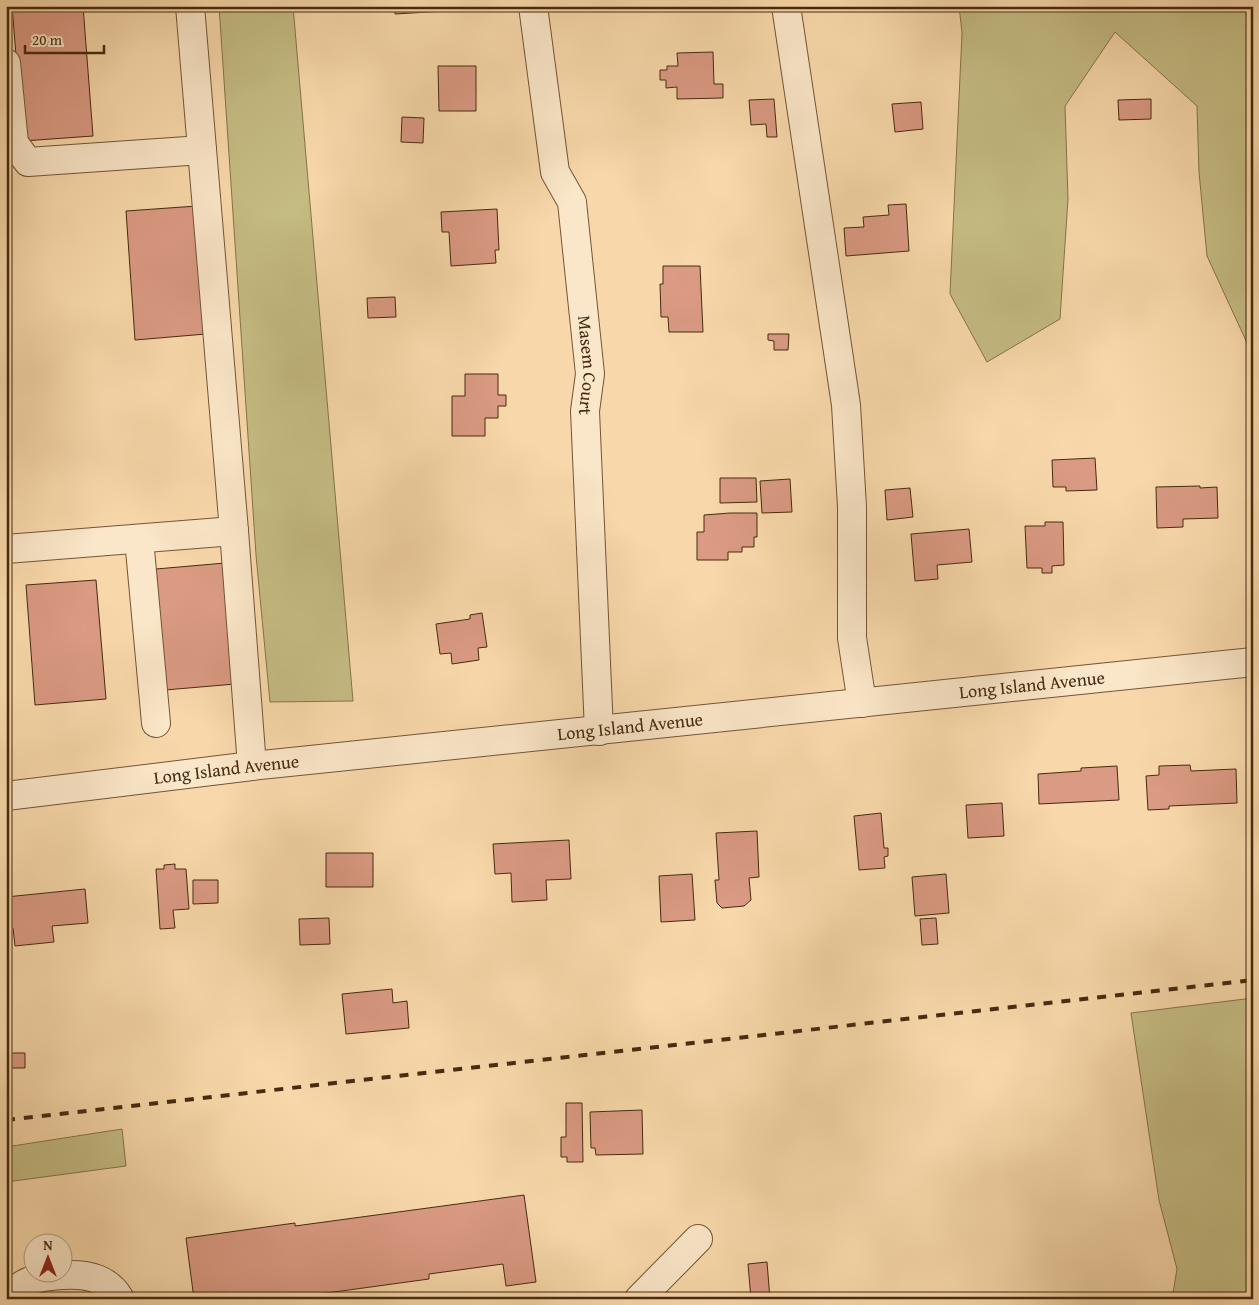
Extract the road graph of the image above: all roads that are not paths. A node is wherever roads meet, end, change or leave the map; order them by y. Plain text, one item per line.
1 (190, 6) edge
2 (533, 6) edge
3 (786, 6) edge
4 (6, 63) edge
5 (202, 150) junction
6 (234, 531) junction
7 (139, 538) junction
8 (6, 549) edge
9 (1253, 662) edge
10 (862, 703) junction
11 (156, 723) dead end
12 (599, 731) junction
13 (252, 766) junction
14 (6, 796) edge
15 (698, 1239) dead end
16 (12, 1299) edge
17 (120, 1299) edge
18 (639, 1299) edge

1 - 5 street
2 - 12 street, Masem Court
3 - 10 street
4 - 5 street
5 - 6 street
6 - 7 street
6 - 13 street
7 - 8 street
7 - 11 street
9 - 10 street, Long Island Avenue
10 - 12 street, Long Island Avenue
12 - 13 street, Long Island Avenue
13 - 14 street, Long Island Avenue
15 - 18 street
16 - 17 street

